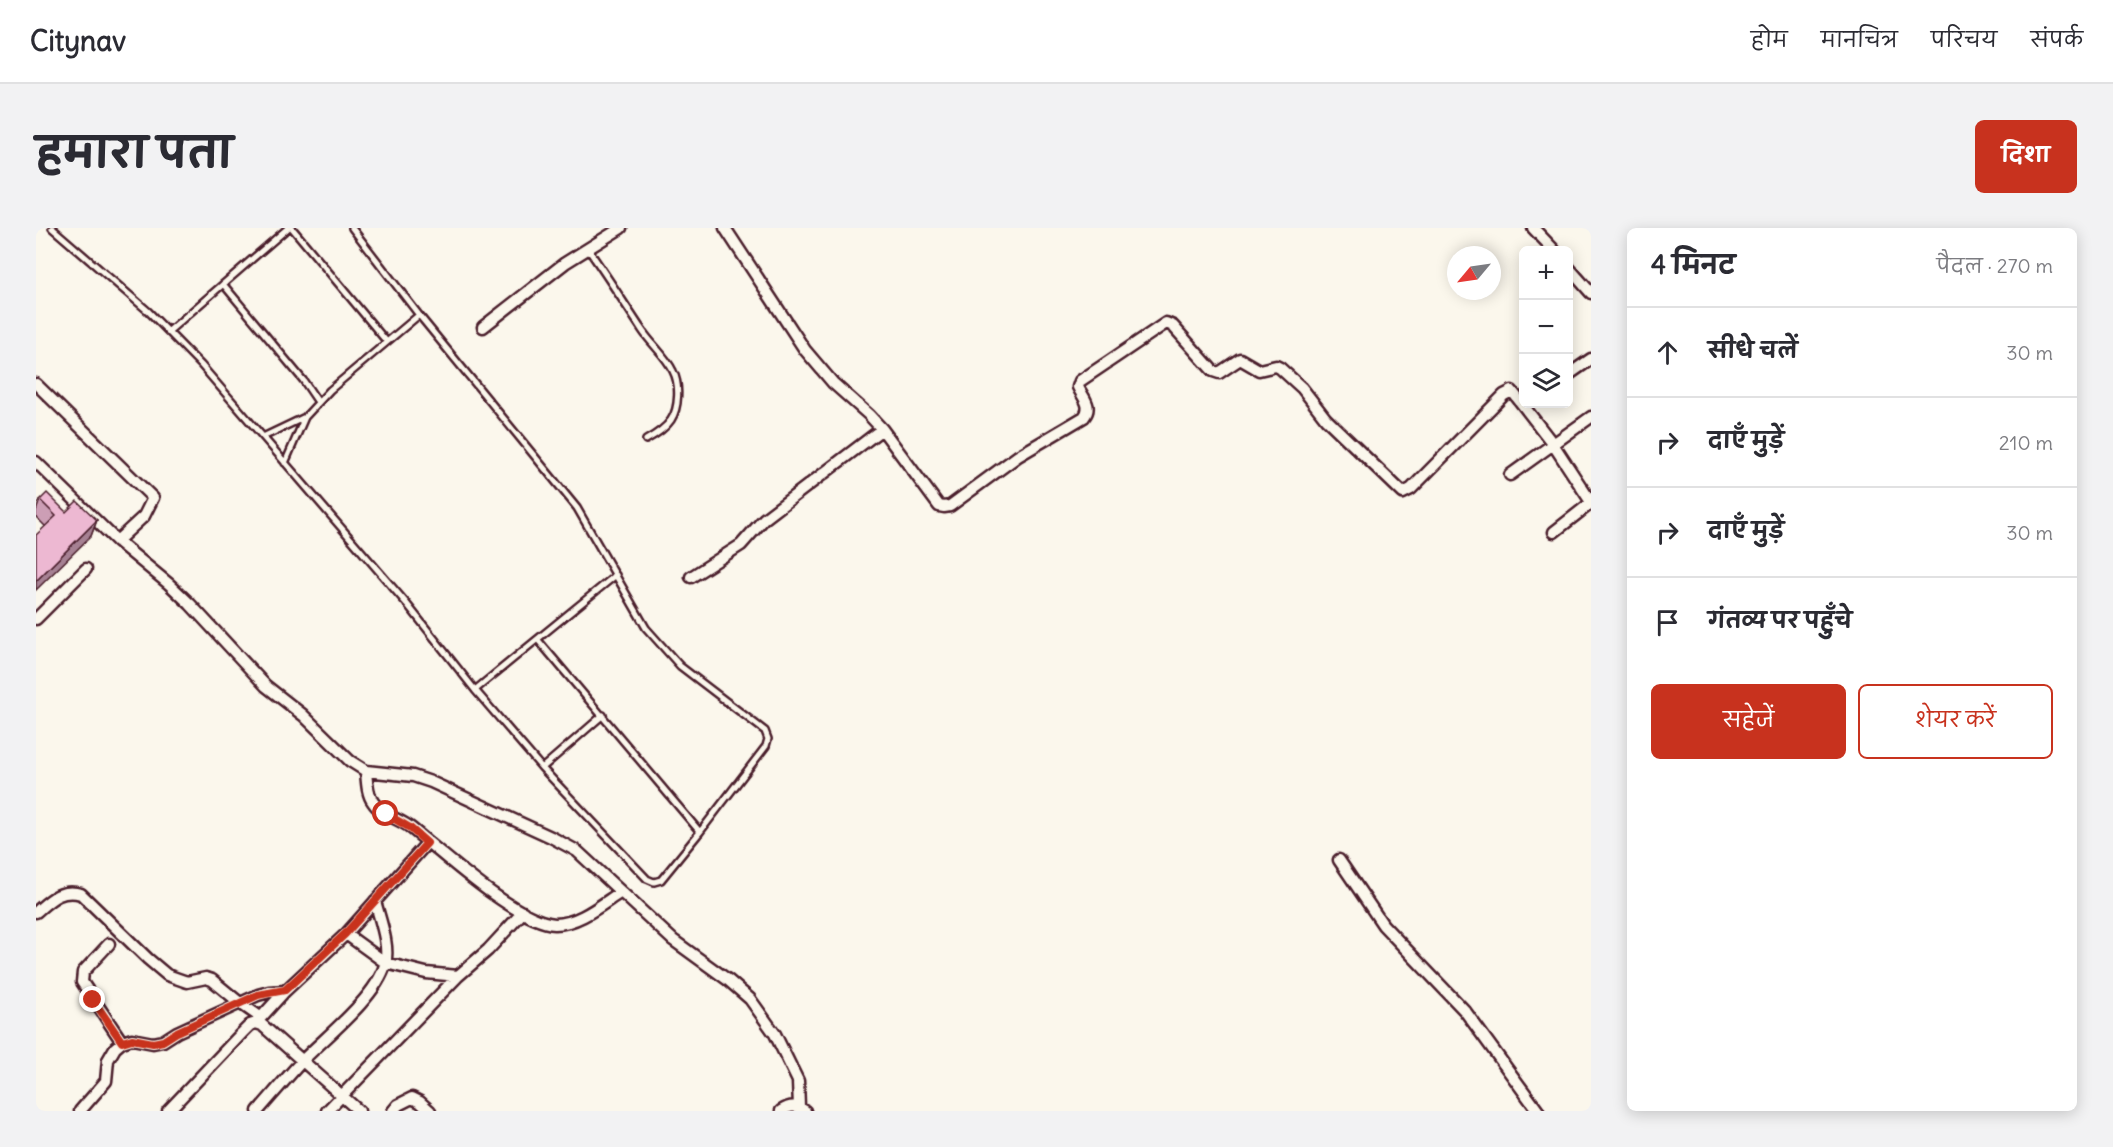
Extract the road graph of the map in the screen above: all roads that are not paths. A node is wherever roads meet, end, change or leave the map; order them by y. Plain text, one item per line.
1 (52, 228) edge
2 (290, 228) edge
3 (352, 228) edge
4 (621, 228) edge
5 (725, 228) edge
6 (1533, 228) edge
7 (1550, 246) edge
8 (588, 249) junction
9 (1573, 272) edge
10 (222, 284) junction
11 (1591, 293) edge
12 (418, 315) junction
13 (483, 327) dead end
14 (169, 331) junction
15 (387, 342) junction
16 (1591, 359) edge
17 (1573, 372) edge
18 (36, 384) edge
19 (1519, 398) edge
20 (318, 402) junction
21 (1528, 408) edge
22 (305, 417) junction
23 (1591, 417) edge
24 (882, 429) junction
25 (263, 437) junction
26 (646, 440) dead end
27 (1553, 444) junction
28 (36, 462) edge
29 (285, 463) junction
30 (1510, 475) dead end
31 (1591, 502) edge
32 (1554, 532) dead end
33 (117, 541) junction
34 (86, 568) dead end
35 (616, 575) junction
36 (691, 577) dead end
37 (36, 619) edge
38 (538, 640) junction
39 (475, 690) junction
40 (603, 715) junction
41 (542, 768) junction
42 (366, 771) junction
43 (700, 832) junction
44 (427, 843) junction
45 (1339, 860) dead end
46 (621, 892) junction
47 (375, 901) junction
48 (36, 912) edge
49 (523, 912) junction
50 (345, 934) junction
51 (109, 944) dead end
52 (386, 963) junction
53 (458, 976) junction
54 (285, 990) junction
55 (240, 1003) junction
56 (258, 1020) junction
57 (122, 1042) junction
58 (303, 1061) junction
59 (342, 1095) junction
60 (802, 1109) edge
61 (80, 1111) edge
62 (168, 1111) edge
63 (258, 1111) edge
64 (327, 1111) edge
65 (359, 1111) edge
66 (393, 1111) edge
67 (430, 1111) edge
68 (782, 1111) edge
69 (1538, 1111) edge

1 - 14 lane
2 - 10 lane
2 - 15 lane
3 - 12 lane
4 - 8 street
5 - 24 street
6 - 7 street
8 - 13 street
8 - 26 lane
9 - 11 street
10 - 14 lane
10 - 20 lane
12 - 15 lane
12 - 35 lane
14 - 25 lane
15 - 20 lane
16 - 17 street
18 - 33 street
19 - 24 street
20 - 22 lane
21 - 27 street
22 - 25 lane
22 - 29 lane
23 - 27 street
24 - 36 street
25 - 29 lane
27 - 30 street
27 - 31 street
28 - 33 street
29 - 39 lane
31 - 32 street
33 - 42 street
34 - 37 street
35 - 38 lane
35 - 43 lane
38 - 39 lane
38 - 40 lane
39 - 41 lane
40 - 41 lane
40 - 43 lane
41 - 43 lane
42 - 44 street
42 - 46 street
44 - 47 street
44 - 49 street
45 - 69 street
46 - 49 street
46 - 60 street
47 - 50 street
47 - 52 street
48 - 55 street
49 - 53 street
50 - 52 street
50 - 54 street
51 - 57 street
52 - 53 street
52 - 58 street
53 - 59 street
54 - 55 street
54 - 56 street
55 - 56 street
55 - 57 street
56 - 58 street
56 - 62 street
57 - 61 street
58 - 59 street
58 - 63 street
59 - 64 street
59 - 65 street
60 - 68 street
66 - 67 street

